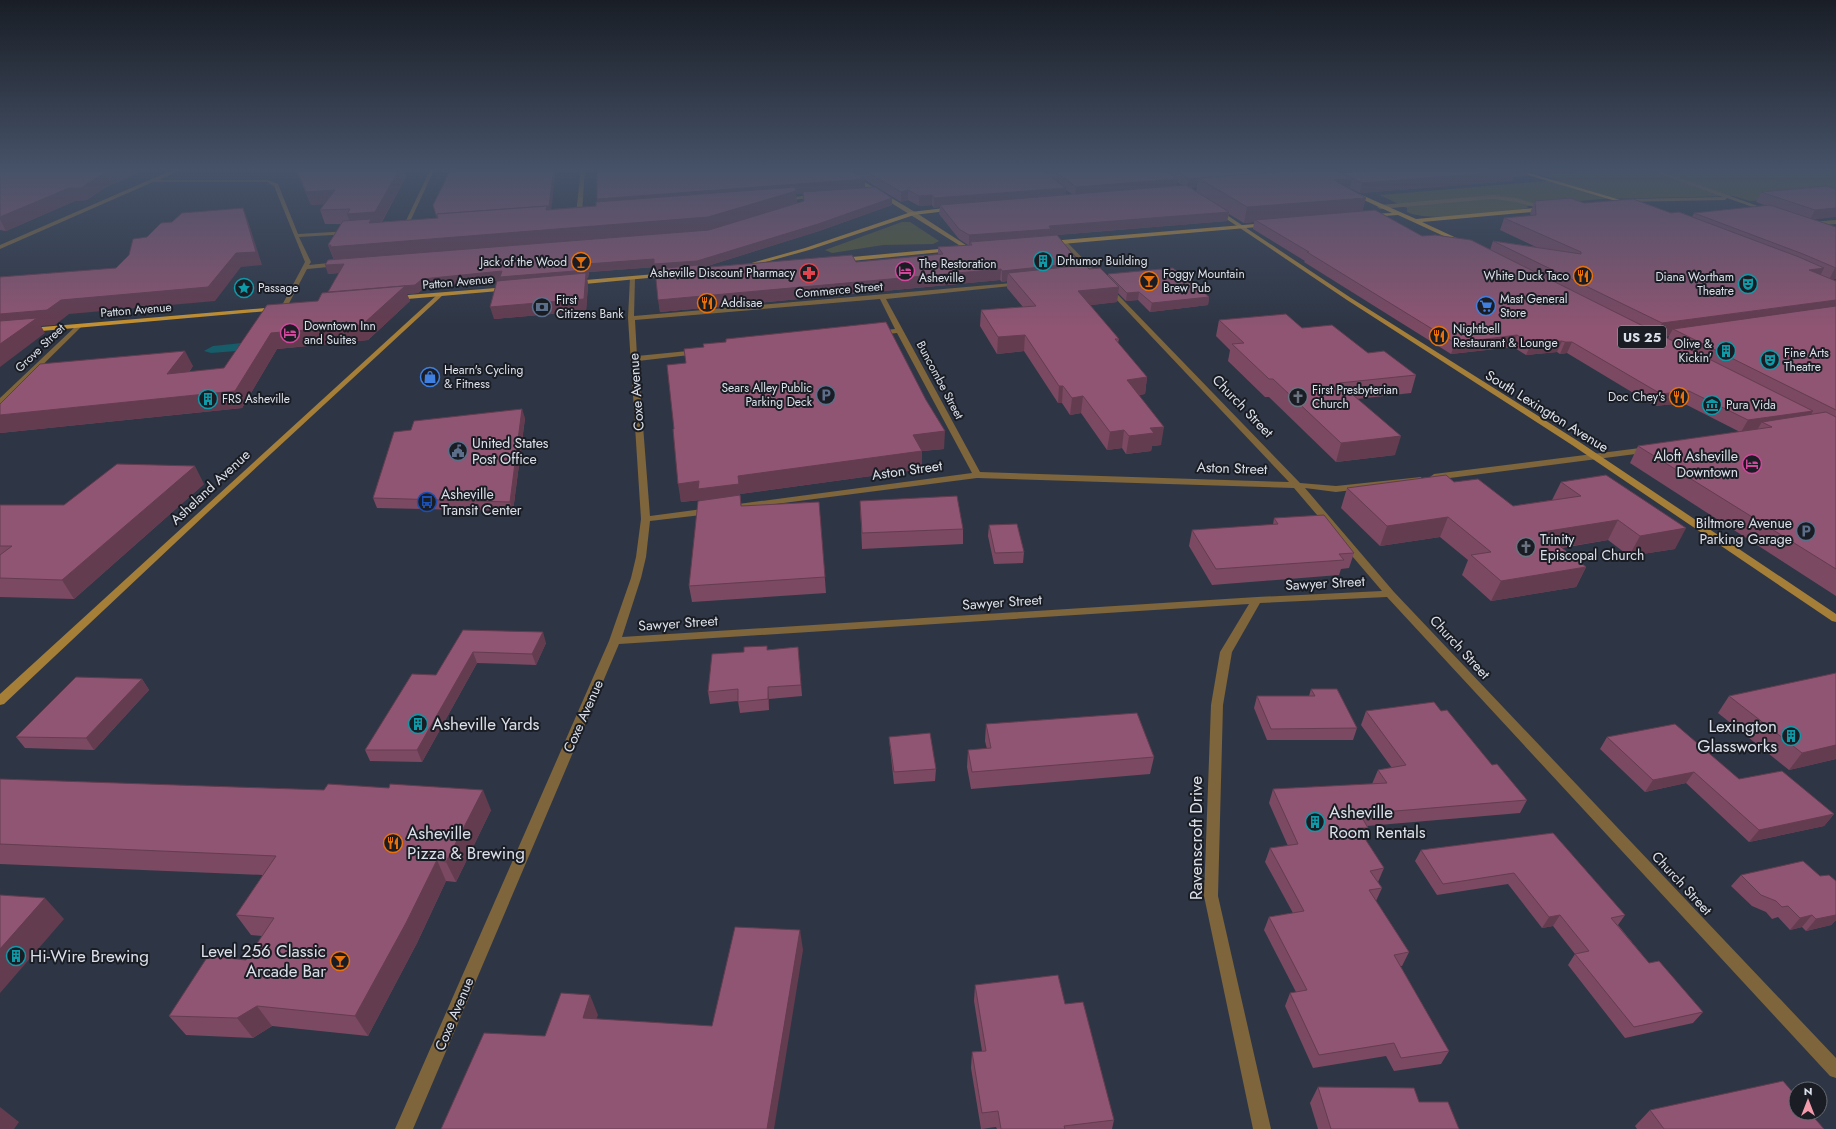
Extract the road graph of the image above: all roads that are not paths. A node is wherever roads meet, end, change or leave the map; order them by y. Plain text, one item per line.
1 (61, 221) edge
2 (290, 221) edge
3 (410, 221) edge
4 (890, 221) edge
5 (926, 221) edge
6 (1232, 221) edge
7 (1414, 221) joint
8 (1417, 221) edge
9 (1802, 222) edge
10 (1836, 222) edge
11 (1810, 224) junction
12 (1272, 225) edge
13 (1243, 228) junction
14 (396, 229) edge
15 (1830, 230) edge
16 (358, 232) edge
17 (296, 236) junction
18 (1066, 242) junction
19 (1042, 244) edge
20 (1469, 246) edge
21 (0, 247) edge
22 (832, 261) edge
23 (346, 264) edge
24 (771, 266) edge
25 (307, 267) junction
26 (672, 275) edge
27 (632, 278) junction
28 (1032, 282) edge
29 (563, 284) edge
30 (516, 289) edge
31 (440, 295) junction
32 (882, 297) junction
33 (390, 299) edge
34 (287, 308) joint
35 (631, 318) junction
36 (79, 326) junction
37 (900, 330) junction
38 (24, 331) edge
39 (871, 333) edge
40 (709, 351) edge
41 (634, 359) junction
42 (0, 402) edge
43 (1658, 448) edge
44 (1596, 457) junction
45 (977, 474) junction
46 (1297, 484) junction
47 (646, 519) junction
48 (1390, 594) junction
49 (1258, 600) junction
50 (1836, 618) edge
51 (616, 640) junction
52 (0, 701) edge
53 (1836, 1070) edge
54 (404, 1129) edge
55 (1262, 1129) edge

1 - 21 street
2 - 17 street
3 - 14 street
4 - 24 main road
5 - 22 main road
6 - 13 main road, South Lexington Avenue
7 - 8 main road
7 - 20 main road
9 - 11 street
10 - 11 street
11 - 15 street
12 - 13 main road
13 - 18 main road
13 - 44 main road, South Lexington Avenue
16 - 17 street
17 - 25 street
18 - 19 main road
18 - 46 street, Church Street
23 - 25 street
25 - 34 street
26 - 27 main road
27 - 29 main road
27 - 35 street, Coxe Avenue
28 - 32 street, Commerce Street
30 - 31 main road, Patton Avenue
31 - 33 main road, Patton Avenue
31 - 52 main road, Asheland Avenue
32 - 35 street, Commerce Street
32 - 37 street, Buncombe Street
34 - 36 main road, Patton Avenue
35 - 41 street, Coxe Avenue
36 - 38 main road, Patton Avenue
36 - 42 street, Grove Street
37 - 39 street
37 - 45 street, Buncombe Street
40 - 41 street
41 - 47 street, Coxe Avenue
43 - 44 street, Aston Street
44 - 46 street, Aston Street
44 - 50 main road, South Lexington Avenue
45 - 46 street, Aston Street
45 - 47 street, Aston Street
46 - 48 street, Church Street
47 - 51 street, Coxe Avenue
48 - 49 street, Sawyer Street
48 - 53 street, Church Street
49 - 51 street, Sawyer Street
49 - 55 street, Ravenscroft Drive
51 - 54 street, Coxe Avenue

